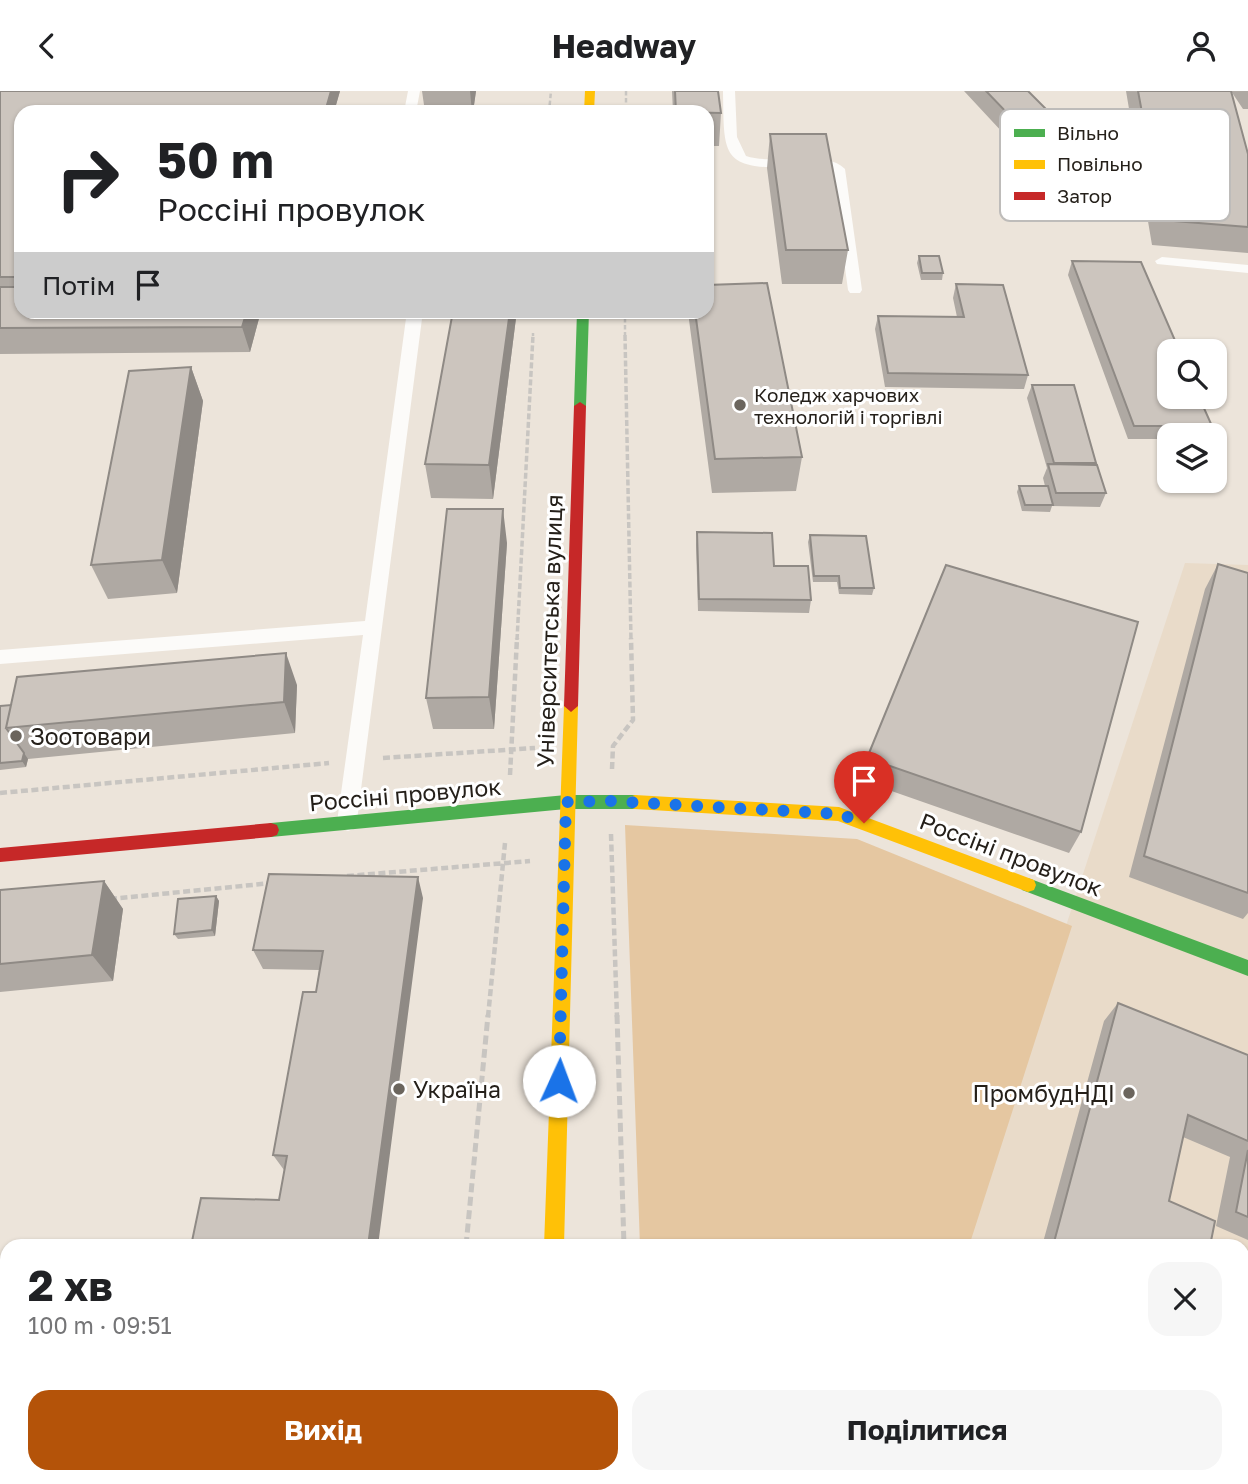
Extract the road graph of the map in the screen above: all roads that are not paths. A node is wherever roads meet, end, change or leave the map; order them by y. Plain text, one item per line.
1 (729, 91) edge
2 (1162, 261) dead end
3 (1248, 269) edge
4 (855, 290) dead end
5 (414, 319) edge
6 (583, 319) edge
7 (373, 627) junction
8 (0, 657) edge
9 (566, 802) junction
10 (348, 822) junction
11 (0, 855) edge
12 (1248, 968) edge
13 (554, 1239) edge

1 - 4 lane
2 - 3 lane
5 - 7 lane
6 - 9 main road, Університетська вулиця
7 - 8 lane
7 - 10 lane
9 - 10 main road, Россіні провулок
9 - 12 main road, Россіні провулок
9 - 13 main road, Університетська вулиця
10 - 11 main road, Россіні провулок

